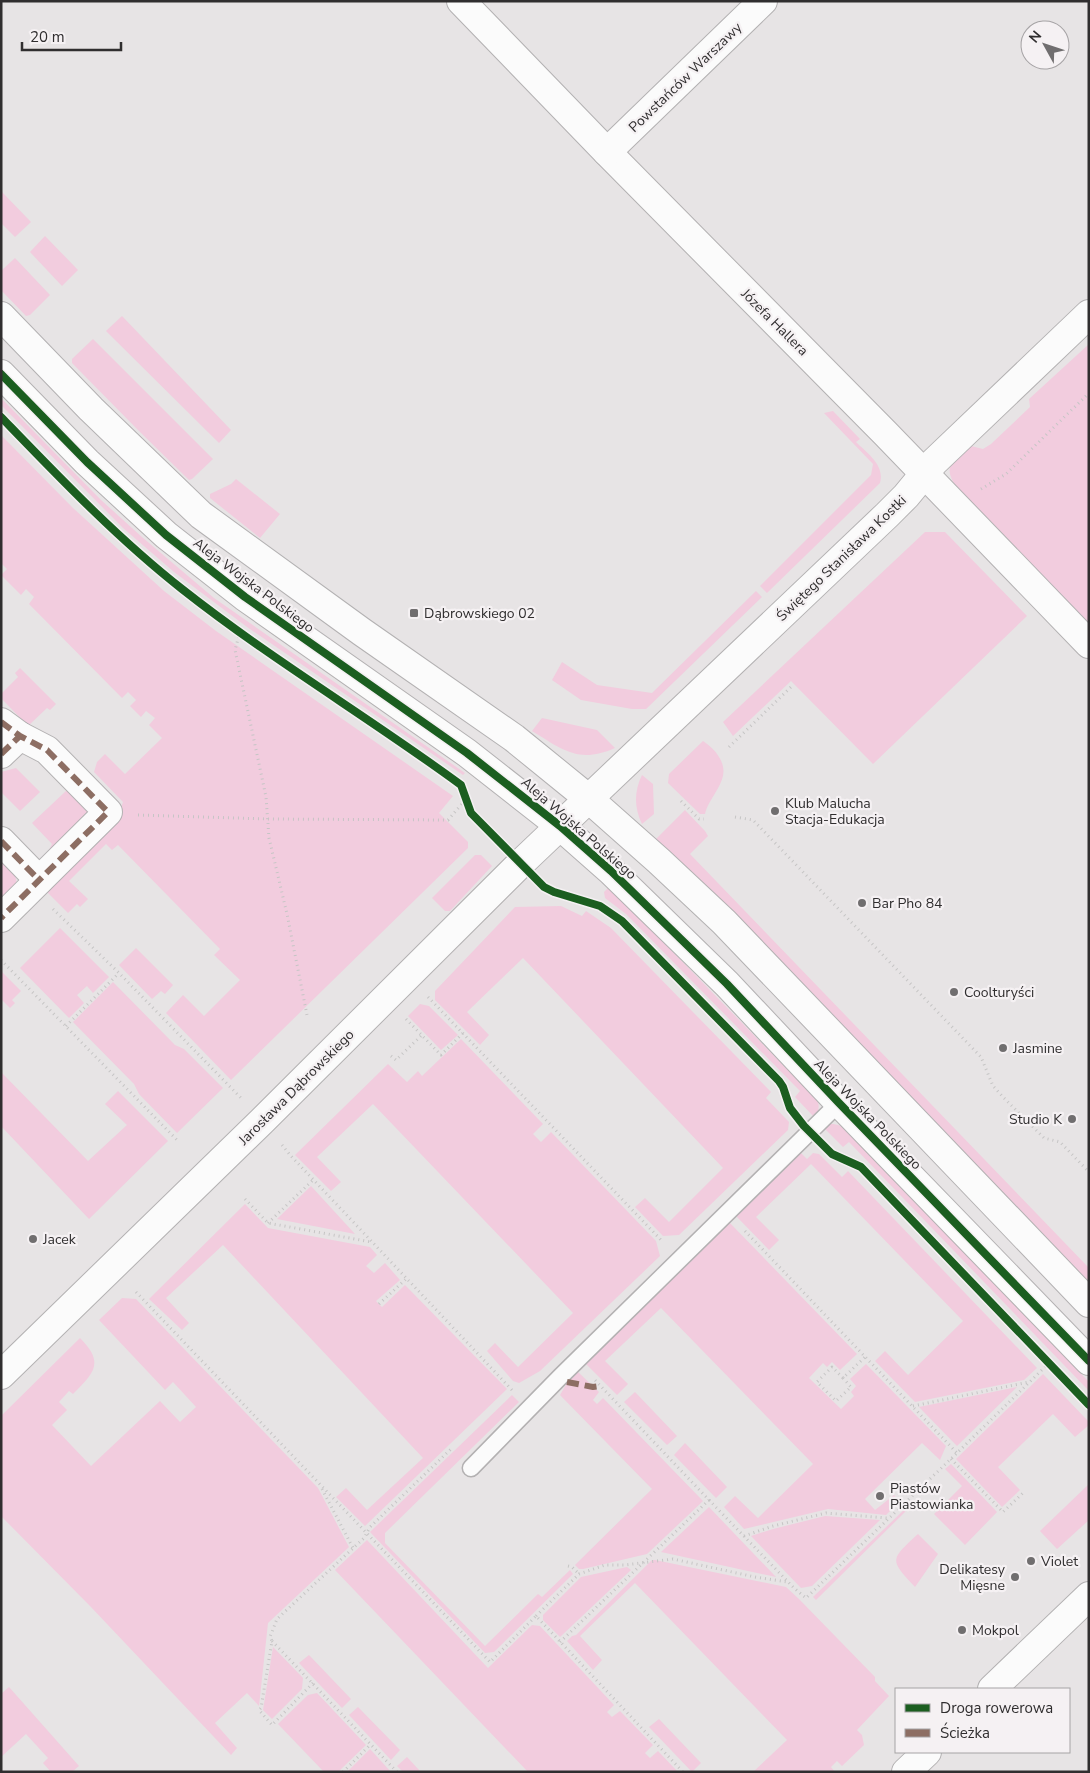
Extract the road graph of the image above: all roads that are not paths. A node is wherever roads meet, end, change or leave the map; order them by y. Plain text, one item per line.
1 (461, 1) edge
2 (763, 1) edge
3 (607, 152) junction
4 (1089, 314) edge
5 (1, 316) edge
6 (1, 374) edge
7 (924, 474) junction
8 (1089, 644) edge
9 (7, 738) edge
10 (590, 799) junction
11 (560, 826) junction
12 (1, 841) edge
13 (35, 884) junction
14 (1, 918) edge
15 (839, 1103) junction
16 (1089, 1303) edge
17 (1089, 1361) edge
18 (1, 1375) edge
19 (471, 1468) dead end
20 (1089, 1596) edge
21 (993, 1688) edge
22 (926, 1753) edge
23 (906, 1772) edge

1 - 3 street, Józefa Hallera
2 - 3 street, Powstańców Warszawy
3 - 7 street, Józefa Hallera
4 - 7 street, Świętego Stanisława Kostki
5 - 10 street, Aleja Wojska Polskiego
6 - 11 street, Aleja Wojska Polskiego
7 - 8 street, Józefa Hallera
7 - 10 street, Świętego Stanisława Kostki
9 - 13 street
10 - 11 street, Jarosława Dąbrowskiego
10 - 16 street, Aleja Wojska Polskiego
11 - 15 street, Aleja Wojska Polskiego
11 - 18 street, Jarosława Dąbrowskiego
12 - 13 street
13 - 14 street
15 - 17 street, Aleja Wojska Polskiego
15 - 19 lane
20 - 21 street
22 - 23 street

